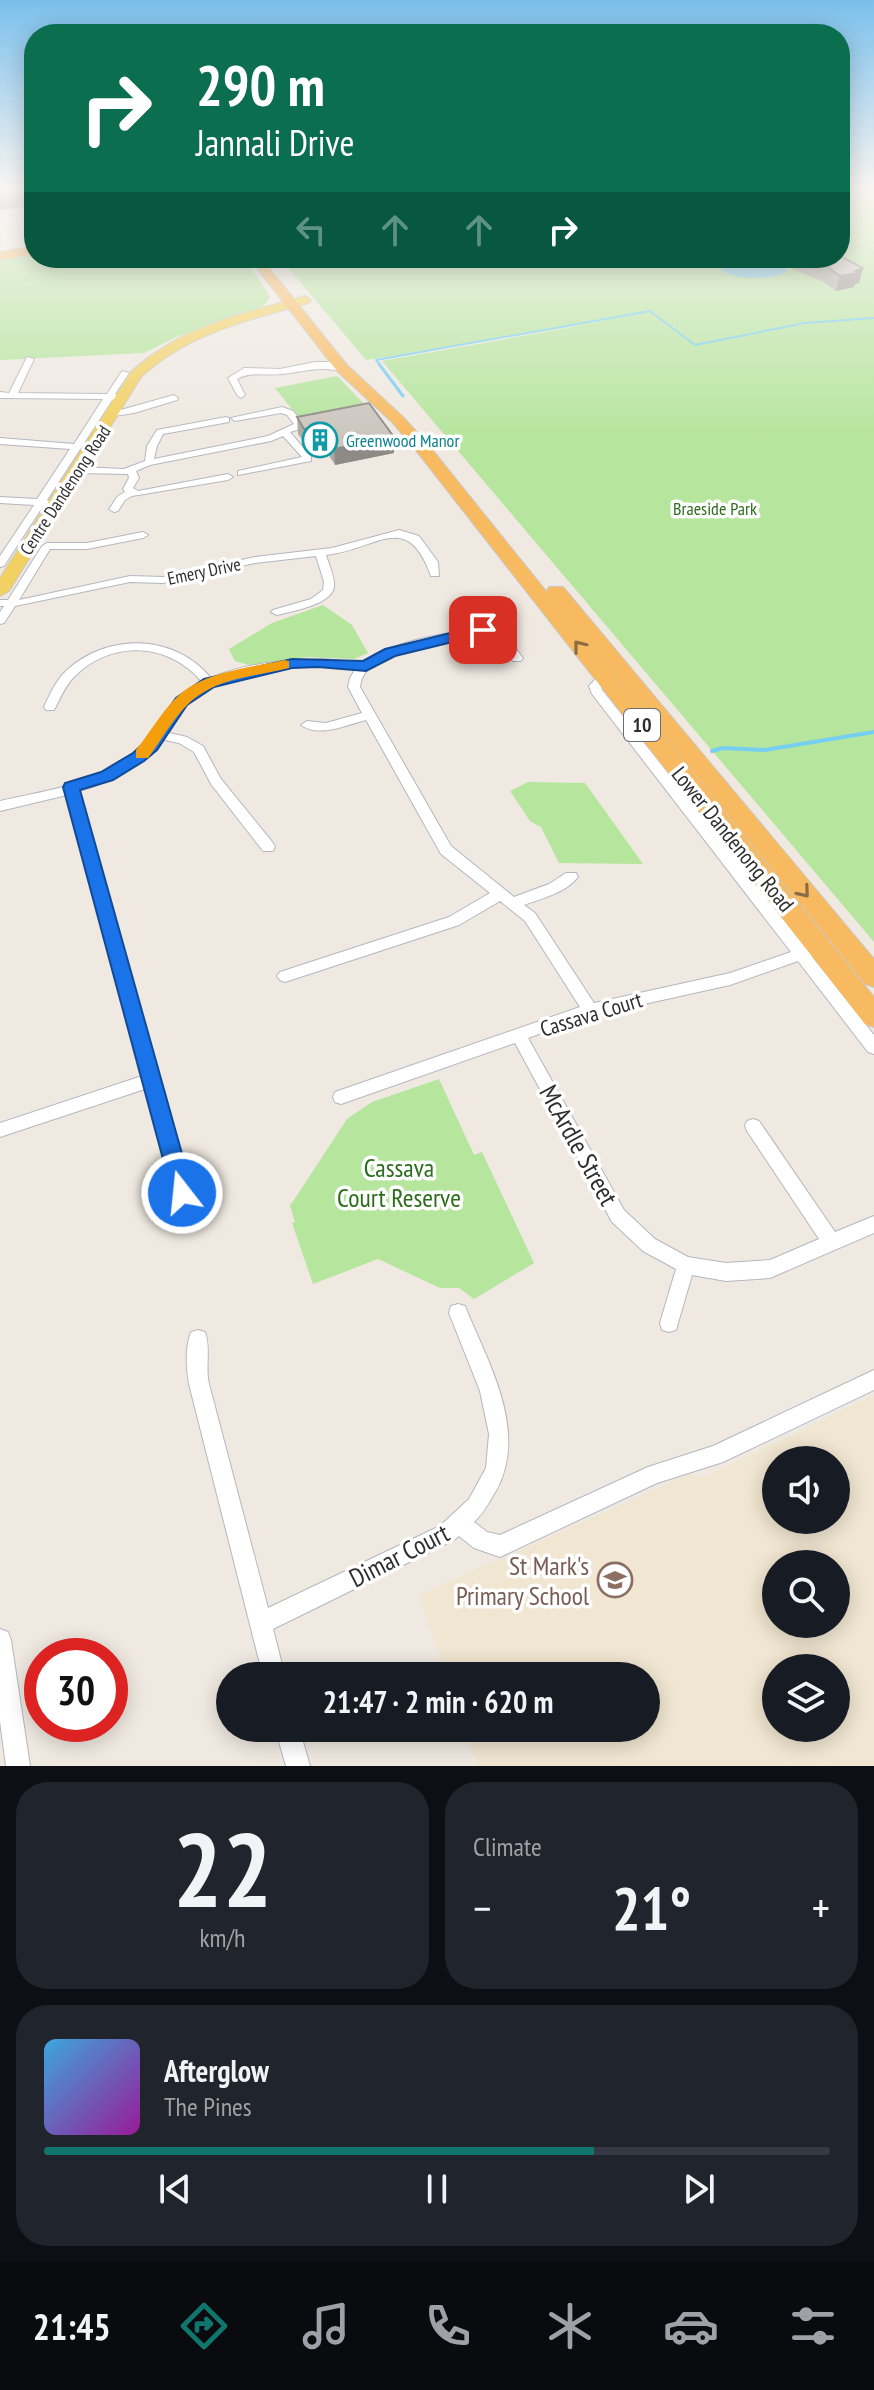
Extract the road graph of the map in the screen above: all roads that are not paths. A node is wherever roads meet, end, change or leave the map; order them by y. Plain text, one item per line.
1 (268, 271) edge
2 (279, 271) edge
3 (297, 303) junction
4 (276, 314) junction
5 (313, 332) junction
6 (331, 355) junction
7 (30, 359) dead end
8 (315, 365) junction
9 (344, 369) junction
10 (0, 395) edge
11 (241, 395) dead end
12 (12, 396) junction
13 (120, 396) junction
14 (174, 398) dead end
15 (325, 421) edge
16 (300, 426) junction
17 (286, 433) junction
18 (0, 441) edge
19 (77, 447) junction
20 (150, 462) junction
21 (78, 470) junction
22 (131, 471) junction
23 (241, 473) dead end
24 (228, 477) dead end
25 (130, 493) junction
26 (0, 500) edge
27 (48, 503) junction
28 (114, 509) dead end
29 (143, 535) dead end
30 (320, 553) junction
31 (5, 571) edge
32 (435, 574) dead end
33 (4, 599) edge
34 (277, 612) dead end
35 (0, 621) edge
36 (517, 658) dead end
37 (363, 669) junction
38 (209, 683) junction
39 (50, 707) dead end
40 (369, 715) junction
41 (307, 725) dead end
42 (159, 735) junction
43 (71, 787) junction
44 (0, 806) edge
45 (268, 847) dead end
46 (571, 877) dead end
47 (507, 898) junction
48 (821, 947) junction
49 (285, 976) dead end
50 (874, 977) edge
51 (590, 1010) junction
52 (874, 1016) edge
53 (519, 1036) junction
54 (874, 1047) edge
55 (150, 1080) junction
56 (341, 1097) dead end
57 (753, 1126) dead end
58 (0, 1130) edge
59 (182, 1193) dead end
60 (874, 1224) edge
61 (831, 1242) junction
62 (686, 1265) junction
63 (458, 1313) dead end
64 (669, 1323) dead end
65 (198, 1339) dead end
66 (874, 1380) edge
67 (460, 1523) junction
68 (261, 1623) junction
69 (0, 1640) edge
70 (271, 1662) edge
71 (291, 1742) edge
72 (18, 1766) edge
73 (298, 1766) edge

1 - 3 highway, Lower Dandenong Road / 10
2 - 3 highway, Lower Dandenong Road / 10
3 - 4 main road, Centre Dandenong Road
3 - 5 highway, Lower Dandenong Road / 10
3 - 13 main road, Centre Dandenong Road
3 -> 48 highway, Lower Dandenong Road / 10
4 - 5 main road
4 - 13 main road, Centre Dandenong Road
5 - 6 highway, Lower Dandenong Road / 10
6 - 8 street
6 - 9 highway, Lower Dandenong Road / 10
7 - 12 street
8 - 9 street
8 - 11 street
48 -> 9 highway, Lower Dandenong Road / 10
10 - 12 street
12 - 13 street
13 - 14 street
13 - 19 street, Centre Dandenong Road
13 - 21 main road, Centre Dandenong Road
15 - 16 street
16 - 17 street
16 - 20 street
17 - 20 street
17 - 23 street
18 - 19 street
19 - 27 street, Centre Dandenong Road
20 - 22 street
21 - 22 street
21 - 27 main road, Centre Dandenong Road
22 - 25 street
24 - 25 street
25 - 28 street
26 - 27 street
27 - 31 main road, Centre Dandenong Road
29 - 33 street, Centre Dandenong Road
30 - 32 street, Emery Drive
30 - 33 street, Emery Drive
30 - 34 street
31 - 33 main road, Centre Dandenong Road
33 - 35 street, Centre Dandenong Road
36 - 37 street
37 - 38 street
37 - 40 street
38 - 39 street
38 - 42 street
40 - 41 street
40 - 47 street
42 - 43 street
42 - 45 street
43 - 44 street
43 - 55 street
46 - 47 street
47 - 49 street
47 - 51 street
48 - 50 highway, Lower Dandenong Road / 10
48 - 51 street, Cassava Court
48 - 52 highway, Lower Dandenong Road / 10
48 - 54 street, Lower Dandenong Road
51 - 53 street, Cassava Court
53 - 56 street, Cassava Court
53 - 62 street, McArdle Street
55 - 58 street
55 - 59 street
57 - 61 street
60 - 61 street, McArdle Street
61 - 62 street, McArdle Street
62 - 64 street
63 - 67 street, Dimar Court
65 - 68 street
66 - 67 street
67 - 68 street, Dimar Court
68 - 70 street
69 - 72 street
71 - 73 street

